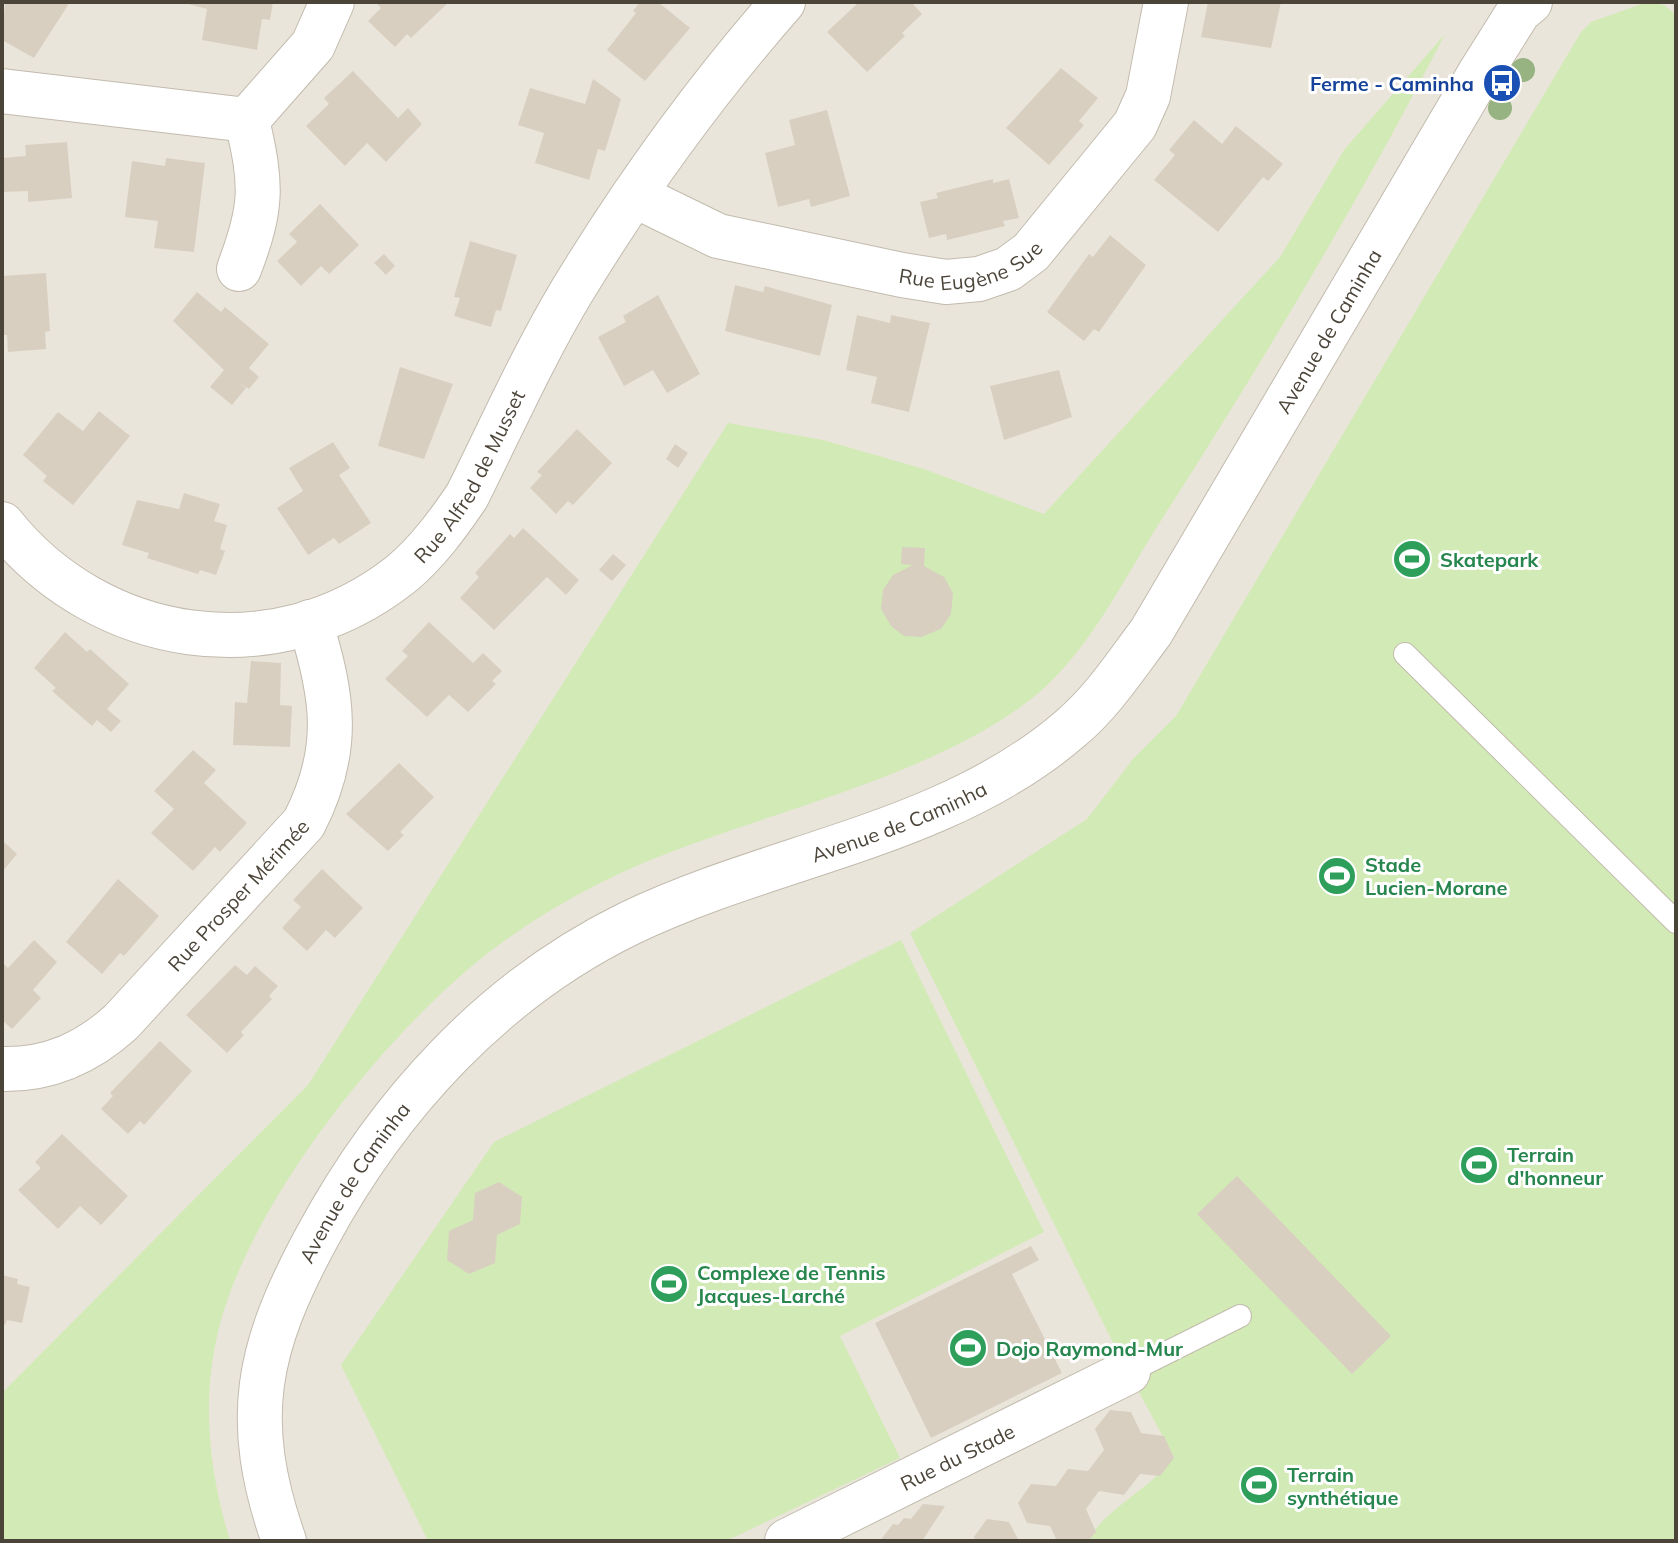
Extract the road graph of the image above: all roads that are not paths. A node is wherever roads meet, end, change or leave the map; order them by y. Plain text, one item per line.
1 (332, 2) edge
2 (783, 2) edge
3 (1166, 2) edge
4 (1498, 2) edge
5 (1530, 2) edge
6 (2, 91) edge
7 (247, 120) junction
8 (634, 195) junction
9 (239, 269) dead end
10 (10, 550) edge
11 (310, 622) junction
12 (1405, 654) dead end
13 (1676, 922) edge
14 (2, 1069) edge
15 (1240, 1316) dead end
16 (1128, 1372) joint
17 (257, 1541) edge
18 (284, 1541) edge
19 (787, 1541) edge

1 - 7 street
2 - 8 street, Rue Alfred de Musset
3 - 8 street, Rue Eugène Sue
4 - 17 street, Avenue de Caminha
5 - 18 street, Avenue de Caminha
6 - 7 street
7 - 9 street
8 - 11 street, Rue Alfred de Musset
10 - 11 street, Rue Alfred de Musset
11 - 14 street, Rue Prosper Mérimée
12 - 13 lane
15 - 16 lane
16 - 19 street, Rue du Stade

